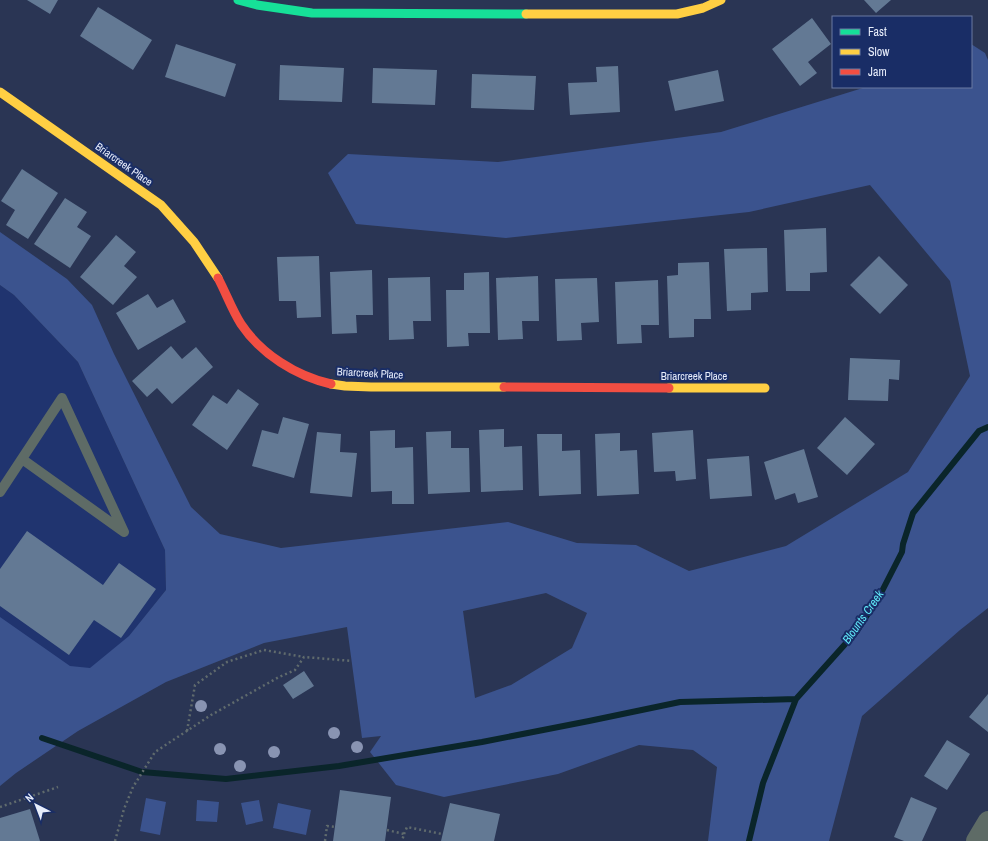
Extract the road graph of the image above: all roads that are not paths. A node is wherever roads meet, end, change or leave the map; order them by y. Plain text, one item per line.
1 (238, 0) edge
2 (721, 0) edge
3 (0, 92) edge
4 (765, 388) dead end
5 (22, 459) junction
6 (0, 492) edge
7 (988, 821) edge
8 (976, 841) edge

1 - 2 street
3 - 4 street, Briarcreek Place
5 - 5 lane
5 - 6 lane
7 - 8 street

